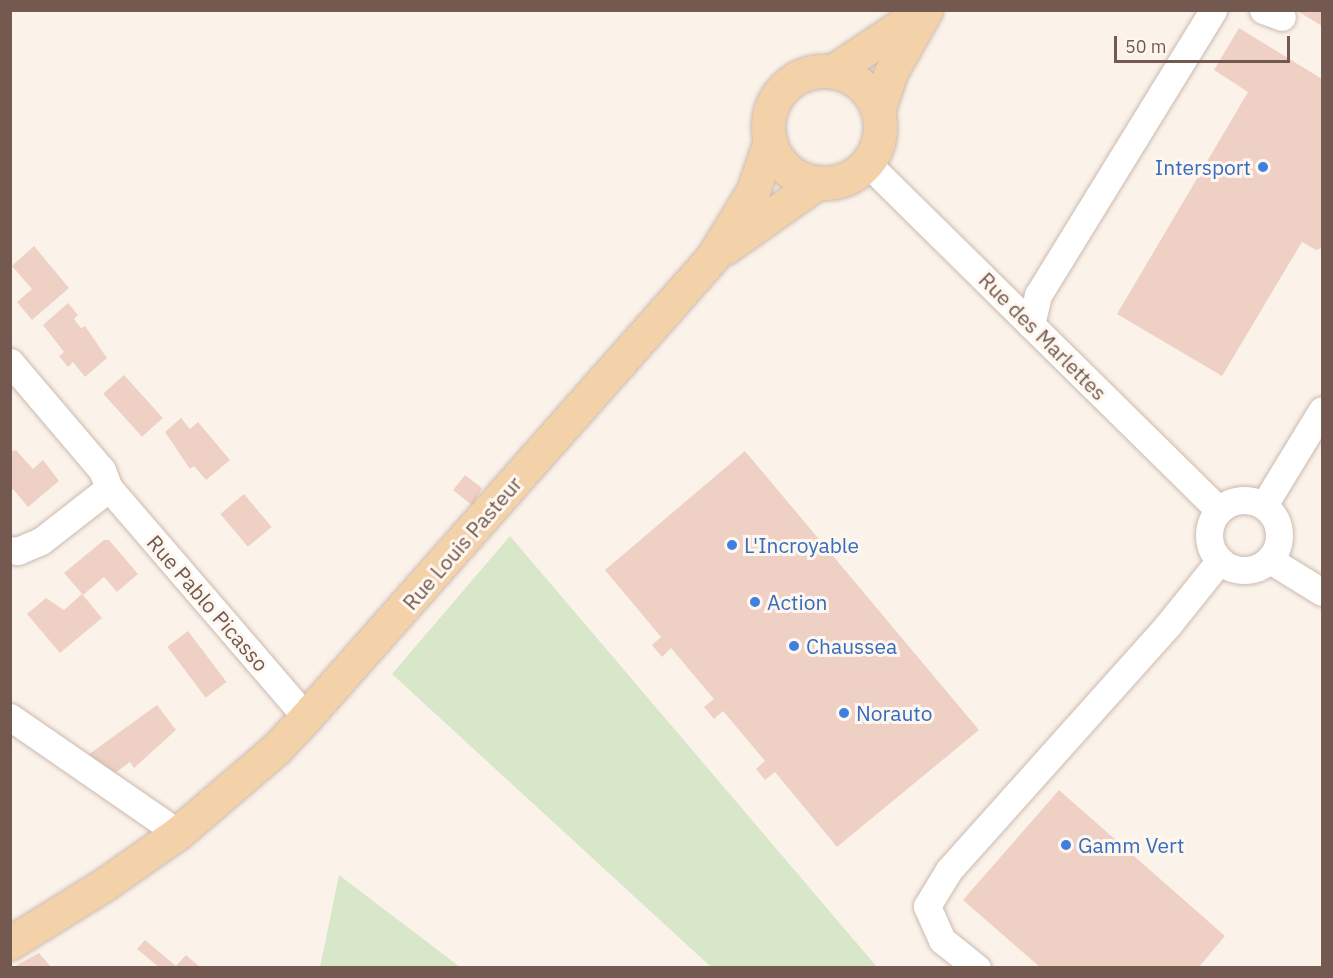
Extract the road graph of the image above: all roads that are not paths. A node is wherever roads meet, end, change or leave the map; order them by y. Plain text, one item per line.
1 (925, 10) edge
2 (1213, 10) edge
3 (833, 71) junction
4 (878, 111) junction
5 (770, 141) junction
6 (867, 163) junction
7 (817, 183) junction
8 (712, 258) junction
9 (1038, 295) junction
10 (1008, 302) junction
11 (1031, 325) junction
12 (10, 362) edge
13 (1323, 410) edge
14 (109, 488) junction
15 (1264, 505) junction
16 (1219, 510) junction
17 (10, 550) edge
18 (1220, 560) junction
19 (1270, 560) junction
20 (1323, 592) edge
21 (10, 717) edge
22 (306, 717) junction
23 (188, 824) junction
24 (10, 943) edge
25 (976, 968) edge

1 - 3 main road
1 - 4 main road
2 - 9 street
3 - 4 main road
3 - 5 main road
4 - 6 main road
5 - 7 main road
5 - 8 main road, Rue Louis Pasteur
6 - 7 main road
6 - 10 street, Rue des Marlettes
7 - 8 main road, Rue Louis Pasteur
8 - 22 main road, Rue Louis Pasteur
9 - 10 street
9 - 11 street
10 - 11 street, Rue des Marlettes
11 - 16 street, Rue des Marlettes
12 - 14 street, Rue Pablo Picasso
13 - 15 street
14 - 17 street
14 - 22 street, Rue Pablo Picasso
15 - 16 street
15 - 19 street
16 - 18 street
18 - 19 street
18 - 25 street
19 - 20 street
21 - 23 street
22 - 23 main road, Rue Louis Pasteur
23 - 24 main road, Rue Louis Pasteur

